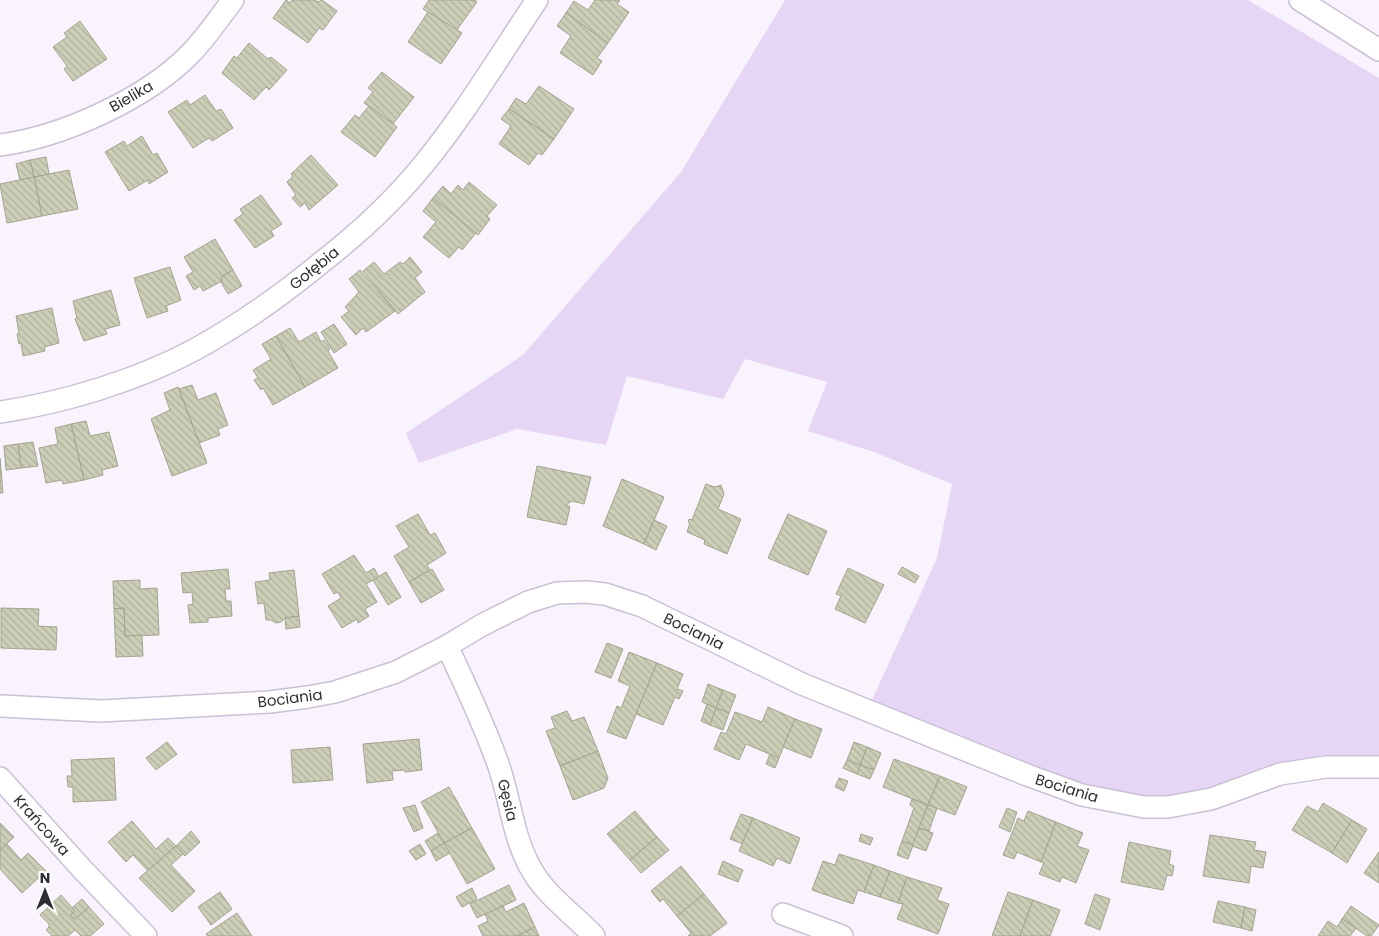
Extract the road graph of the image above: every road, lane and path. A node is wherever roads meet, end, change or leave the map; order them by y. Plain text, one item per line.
1 (233, 0) edge
2 (536, 0) edge
3 (1300, 0) edge
4 (1326, 7) edge
5 (1379, 50) edge
6 (0, 145) edge
7 (0, 412) edge
8 (447, 646) junction
9 (0, 706) edge
10 (1379, 767) edge
11 (0, 778) edge
12 (783, 914) dead end
13 (146, 936) edge
14 (594, 936) edge
15 (842, 936) edge

1 - 6 street, Bielika
2 - 7 street, Gołębia
3 - 4 street
4 - 5 street
8 - 9 street, Bociania
8 - 10 street, Bociania
8 - 14 street, Gęsia
11 - 13 street, Krańcowa
12 - 15 street

